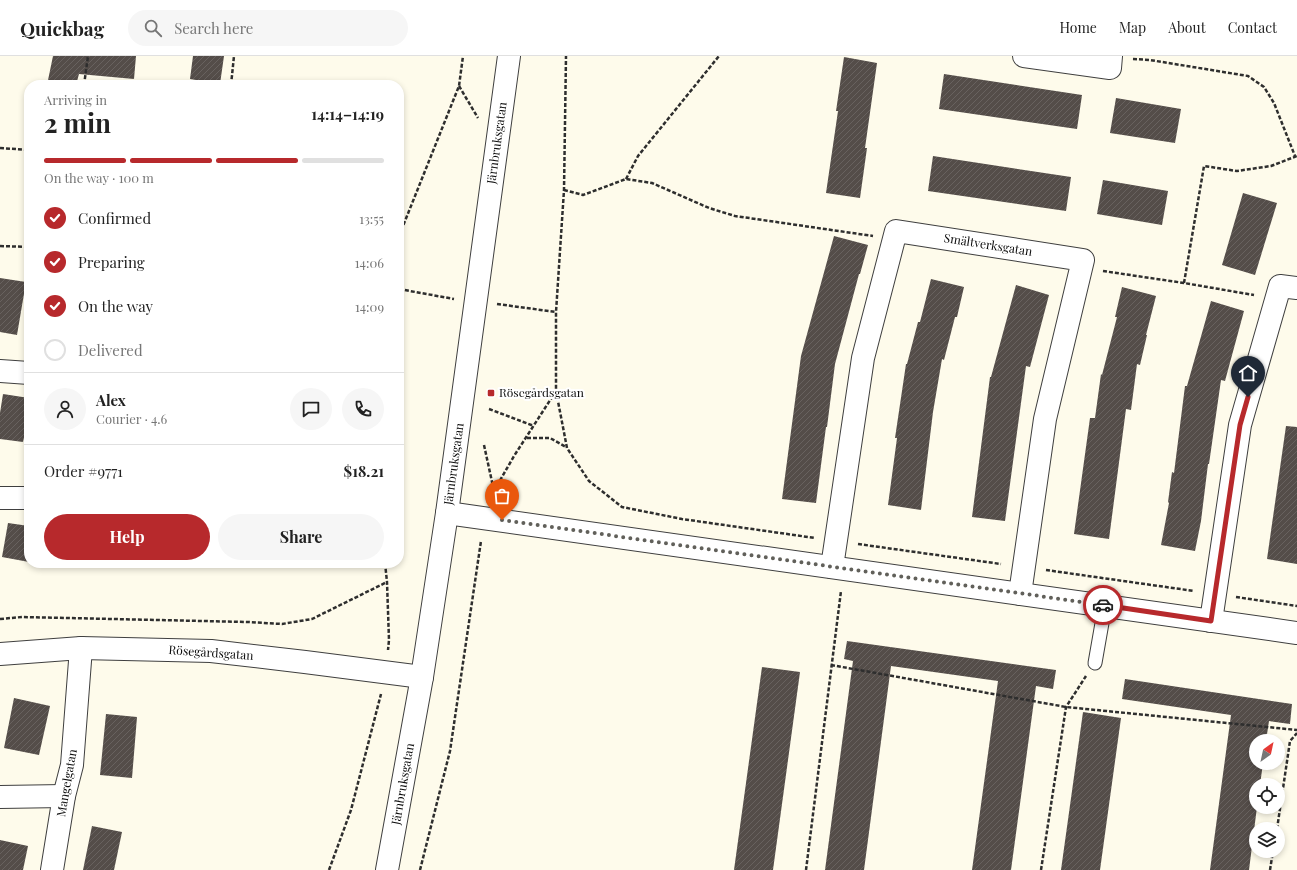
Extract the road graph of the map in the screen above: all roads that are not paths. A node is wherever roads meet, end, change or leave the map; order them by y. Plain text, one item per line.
1 (509, 56) edge
2 (1024, 56) edge
3 (1111, 57) edge
4 (1297, 288) edge
5 (0, 371) edge
6 (24, 373) edge
7 (0, 498) edge
8 (24, 498) edge
9 (447, 513) junction
10 (838, 568) junction
11 (1020, 594) junction
12 (1105, 606) junction
13 (1211, 621) junction
14 (1297, 633) edge
15 (81, 648) junction
16 (0, 654) edge
17 (1095, 663) road end
18 (422, 677) junction
19 (0, 796) edge
20 (64, 796) junction
21 (52, 870) edge
22 (387, 870) edge

1 - 9 street, Järnbruksgatan
2 - 3 street
4 - 13 street
5 - 6 street
7 - 8 street
9 - 10 street
9 - 18 street, Järnbruksgatan
10 - 11 street
10 - 11 street, Smältverksgatan
11 - 12 street
12 - 13 street
12 - 17 lane
13 - 14 street
15 - 16 street, Rösegårdsgatan
15 - 18 street, Rösegårdsgatan
15 - 20 street, Mangelgatan
18 - 22 street, Järnbruksgatan
19 - 20 street
20 - 21 street, Mangelgatan

